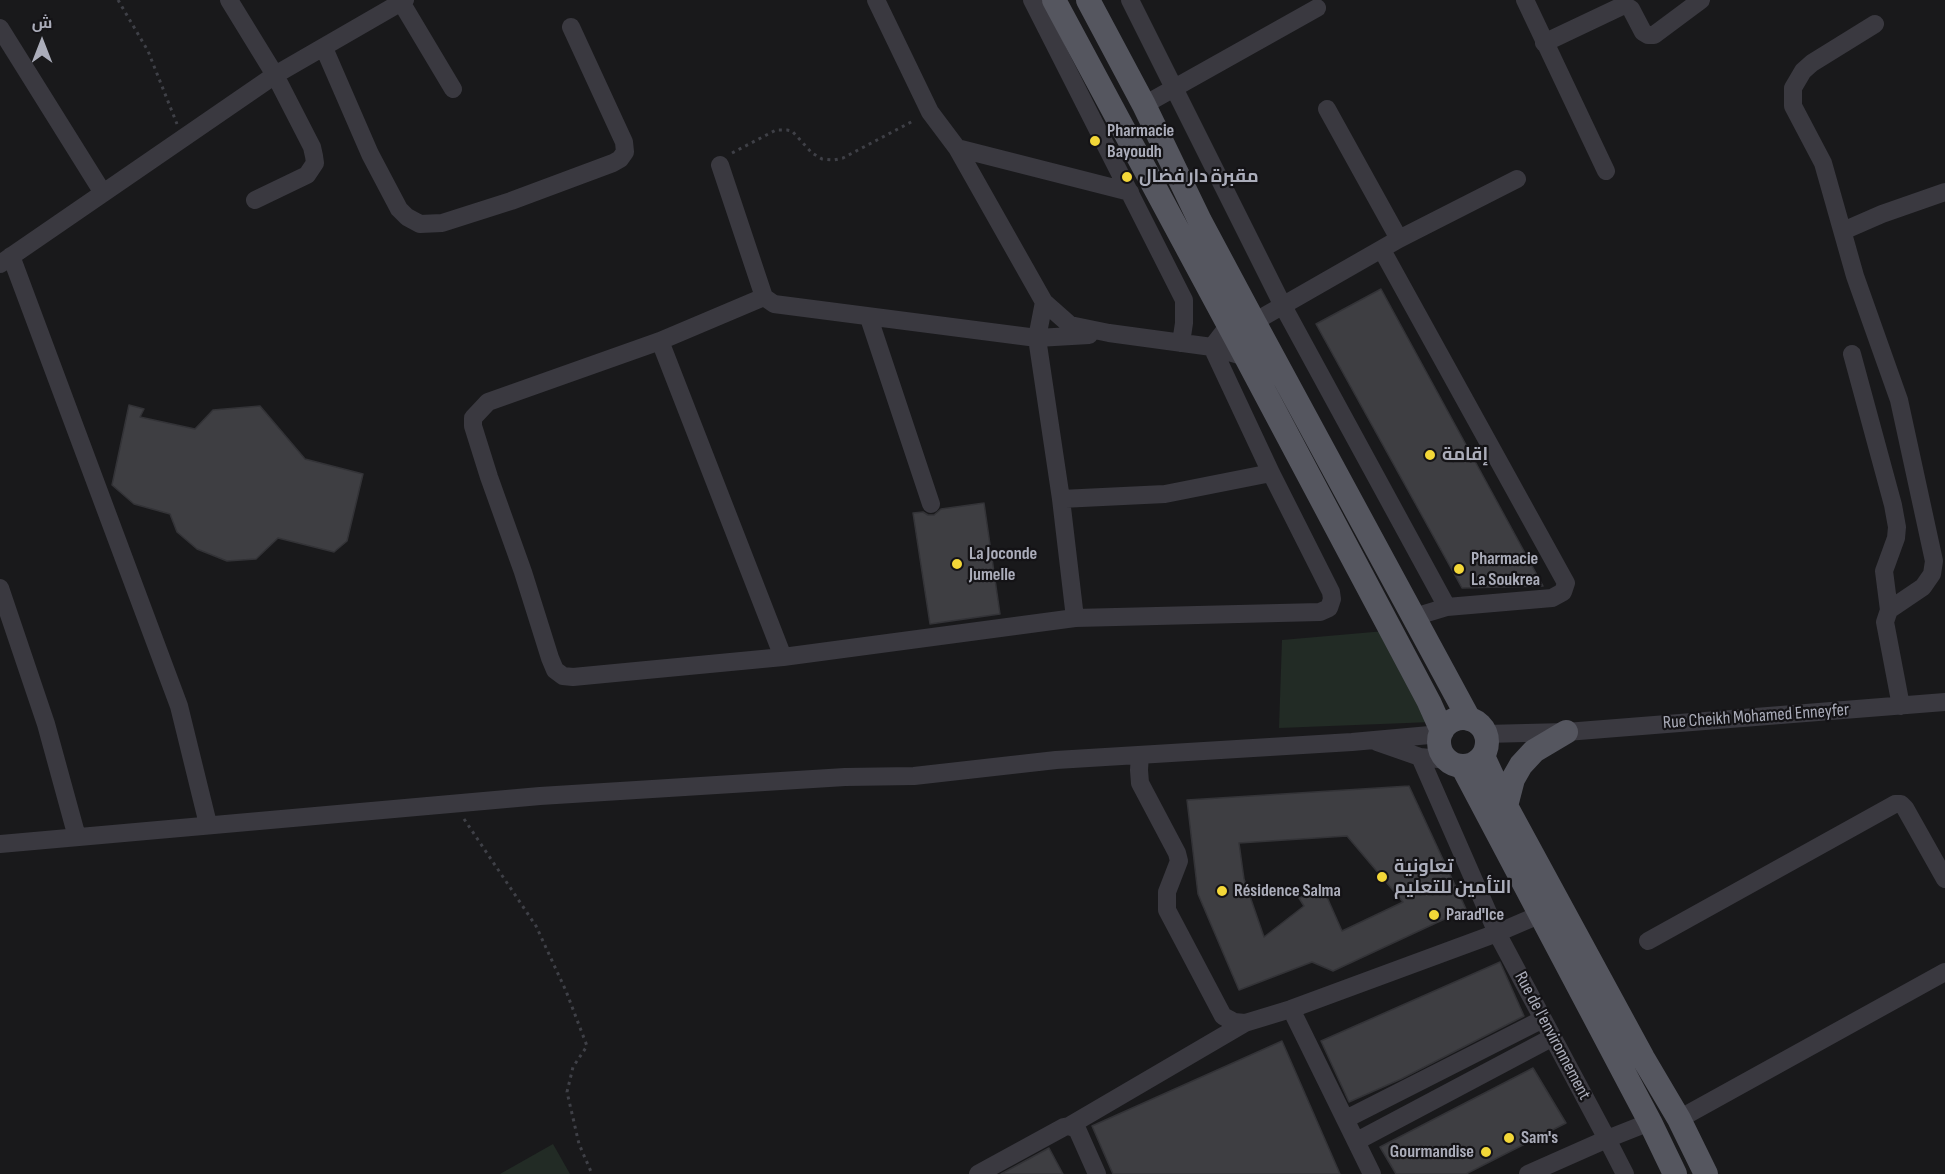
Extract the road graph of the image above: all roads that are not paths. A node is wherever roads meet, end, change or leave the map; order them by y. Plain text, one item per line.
1 (229, 0) edge
2 (876, 0) edge
3 (1032, 0) edge
4 (1054, 0) edge
5 (1088, 0) edge
6 (1130, 0) edge
7 (1525, 0) edge
8 (1701, 0) edge
9 (396, 2) edge
10 (1317, 8) dead end
11 (1875, 24) dead end
12 (571, 27) dead end
13 (0, 28) edge
14 (1544, 43) junction
15 (324, 48) junction
16 (275, 75) junction
17 (1173, 88) junction
18 (453, 89) dead end
19 (1144, 105) junction
20 (1327, 109) dead end
21 (957, 148) junction
22 (720, 165) road end
23 (1605, 171) dead end
24 (1517, 179) dead end
25 (1130, 192) junction
26 (1945, 192) edge
27 (103, 193) junction
28 (255, 200) dead end
29 (1844, 231) junction
30 (1400, 239) junction
31 (1382, 250) junction
32 (6, 260) edge
33 (764, 297) junction
34 (1044, 302) junction
35 (1283, 306) junction
36 (869, 318) junction
37 (1254, 322) junction
38 (1229, 325) junction
39 (1109, 333) junction
40 (1037, 338) junction
41 (660, 341) junction
42 (1181, 343) junction
43 (1212, 347) junction
44 (1852, 354) dead end
45 (1247, 359) junction
46 (1276, 361) junction
47 (1271, 473) junction
48 (1061, 499) junction
49 (931, 504) dead end
50 (1, 592) edge
51 (1448, 607) junction
52 (1889, 610) junction
53 (1414, 617) junction
54 (1075, 618) junction
55 (783, 657) junction
56 (1945, 702) edge
57 (1901, 706) junction
58 (1441, 732) junction
59 (1566, 732) junction
60 (1373, 740) junction
61 (1469, 747) junction
62 (1140, 755) junction
63 (1420, 758) junction
64 (1506, 806) junction
65 (208, 824) junction
66 (77, 837) junction
67 (0, 844) edge
68 (1945, 879) edge
69 (1539, 915) junction
70 (1497, 933) junction
71 (1648, 941) dead end
72 (1945, 972) edge
73 (1291, 1009) junction
74 (1543, 1019) junction
75 (1245, 1023) junction
76 (1553, 1037) junction
77 (1346, 1119) junction
78 (1678, 1119) junction
79 (1650, 1122) junction
80 (1069, 1126) junction
81 (1607, 1139) junction
82 (1356, 1141) junction
83 (978, 1174) edge
84 (1097, 1174) edge
85 (1372, 1174) edge
86 (1528, 1174) edge
87 (1625, 1174) edge
88 (1675, 1174) edge
89 (1706, 1174) edge

1 - 16 street
2 - 21 street
3 - 25 street
4 - 38 main road
5 - 19 main road
6 - 17 street
7 - 14 street
8 - 14 street
9 - 15 street
9 - 18 street
10 - 17 street
11 - 29 street
12 - 15 street
13 - 27 street
14 - 23 street
15 - 16 street
16 - 27 street
16 - 28 street
17 - 19 street
17 - 35 street
19 - 37 main road
20 - 30 street
21 - 25 street
21 - 34 street
22 - 33 street
24 - 30 street
25 - 42 street
26 - 29 street
27 - 32 street
29 - 52 street
30 - 31 street
31 - 35 street
31 - 51 street
32 - 65 street
33 - 36 street
33 - 41 street
34 - 39 street
34 - 40 street
35 - 37 street
35 - 51 street
36 - 40 street
36 - 49 street
37 - 46 main road
38 - 43 street
38 - 45 main road
39 - 40 street
39 - 42 street
40 - 48 street
41 - 55 street
41 - 55 street
42 - 43 street
43 - 45 street
43 - 47 street
44 - 52 street
45 - 46 street
45 - 58 main road
46 - 53 main road
47 - 48 street
47 - 54 street
48 - 54 street
50 - 66 street
51 - 53 street
52 - 57 street
53 - 61 main road
54 - 55 street
56 - 57 street, Rue Cheikh Mohamed Enneyfer
57 - 59 street, Rue Cheikh Mohamed Enneyfer
58 - 60 street
58 - 61 main road
59 - 61 street, Rue Cheikh Mohamed Enneyfer
59 - 64 main road
60 - 62 street
60 - 63 street, Rue Cheikh Mohamed Enneyfer
61 - 63 street, Rue Cheikh Mohamed Enneyfer
61 - 64 main road
61 - 69 main road
62 - 65 street
62 - 75 street
63 - 70 street, Rue de l'environnement
64 - 78 main road
65 - 66 street
66 - 67 street
68 - 71 street
69 - 70 street
69 - 79 main road
70 - 73 street
70 - 74 street, Rue de l'environnement
72 - 78 street
73 - 75 street
73 - 77 street
74 - 76 street, Rue de l'environnement
74 - 77 street
75 - 80 street
76 - 81 street, Rue de l'environnement
76 - 82 street
77 - 82 street
78 - 89 main road
79 - 81 street
79 - 88 main road
80 - 83 street
80 - 84 street
81 - 86 street
81 - 87 street, Rue de l'environnement
82 - 85 street

